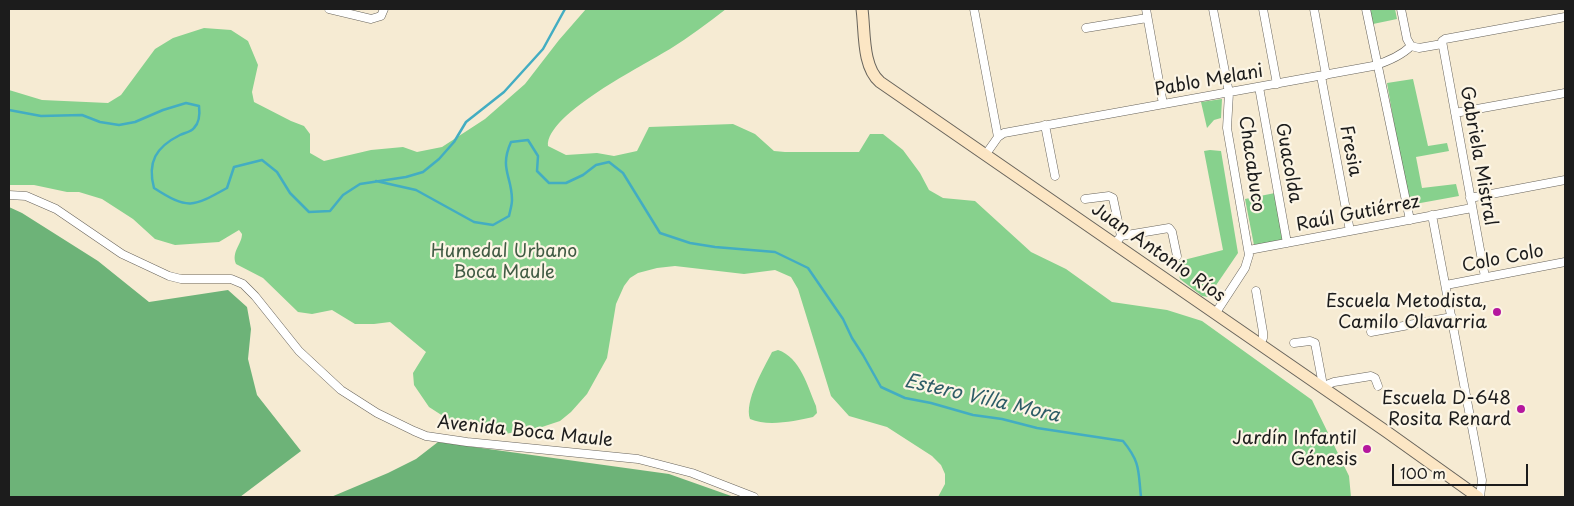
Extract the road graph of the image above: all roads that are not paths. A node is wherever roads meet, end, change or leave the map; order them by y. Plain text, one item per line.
1 (328, 9) edge
2 (384, 9) edge
3 (862, 9) edge
4 (974, 9) edge
5 (1146, 9) edge
6 (1213, 9) edge
7 (1263, 9) edge
8 (1314, 9) edge
9 (1366, 9) edge
10 (1401, 9) edge
11 (1565, 17) edge
12 (1147, 18) junction
13 (1086, 28) dead end
14 (1442, 43) junction
15 (1412, 46) junction
16 (1378, 64) junction
17 (1323, 76) junction
18 (1277, 84) junction
19 (1259, 87) junction
20 (1229, 93) junction
21 (1565, 93) edge
22 (1163, 104) junction
23 (1455, 113) junction
24 (1045, 125) junction
25 (998, 137) junction
26 (986, 154) junction
27 (1055, 176) dead end
28 (1565, 180) edge
29 (9, 195) edge
30 (1470, 198) junction
31 (1086, 199) dead end
32 (1472, 208) junction
33 (1432, 215) junction
34 (1410, 220) junction
35 (1350, 231) junction
36 (1118, 240) junction
37 (1287, 243) junction
38 (1249, 250) junction
39 (1177, 256) dead end
40 (1565, 262) edge
41 (1484, 278) junction
42 (1446, 285) junction
43 (1256, 291) dead end
44 (1215, 314) junction
45 (1452, 317) junction
46 (1371, 332) dead end
47 (1294, 342) dead end
48 (1260, 344) junction
49 (1378, 386) dead end
50 (1321, 387) junction
51 (754, 497) edge
52 (1479, 497) edge

1 - 2 street
3 - 26 street, Juan Antonio Ríos
4 - 25 street
5 - 12 street
6 - 20 street, Chacabuco
7 - 18 street
8 - 17 street, Fresia
9 - 16 street
10 - 15 street
11 - 14 street, Pablo Melani
12 - 13 street
12 - 22 street
14 - 15 street, Pablo Melani
14 - 23 street, Gabriela Mistral
15 - 16 street, Pablo Melani
16 - 17 street, Pablo Melani
16 - 34 street
17 - 18 street, Pablo Melani
17 - 35 street, Fresia
18 - 19 street, Pablo Melani
19 - 20 street, Pablo Melani
19 - 37 street, Guacolda
20 - 22 street, Pablo Melani
20 - 38 street, Chacabuco
21 - 23 street
22 - 24 street, Pablo Melani
23 - 30 street, Gabriela Mistral
24 - 25 street, Pablo Melani
24 - 27 street
25 - 26 street
26 - 36 street, Juan Antonio Ríos
28 - 30 street
29 - 51 street, Avenida Boca Maule
30 - 32 street, Gabriela Mistral
31 - 36 street
32 - 33 street, Raúl Gutiérrez
32 - 41 street, Gabriela Mistral
33 - 34 street, Raúl Gutiérrez
33 - 42 street
34 - 35 street, Raúl Gutiérrez
35 - 37 street, Raúl Gutiérrez
36 - 39 street
36 - 44 street, Juan Antonio Ríos
37 - 38 street, Raúl Gutiérrez
38 - 44 street, Chacabuco
40 - 41 street, Colo Colo
41 - 42 street, Colo Colo
42 - 45 street
43 - 48 street
44 - 48 street, Juan Antonio Ríos
45 - 46 street
45 - 52 street
47 - 50 street
48 - 50 street, Juan Antonio Ríos
49 - 50 street
50 - 52 street, Juan Antonio Ríos

